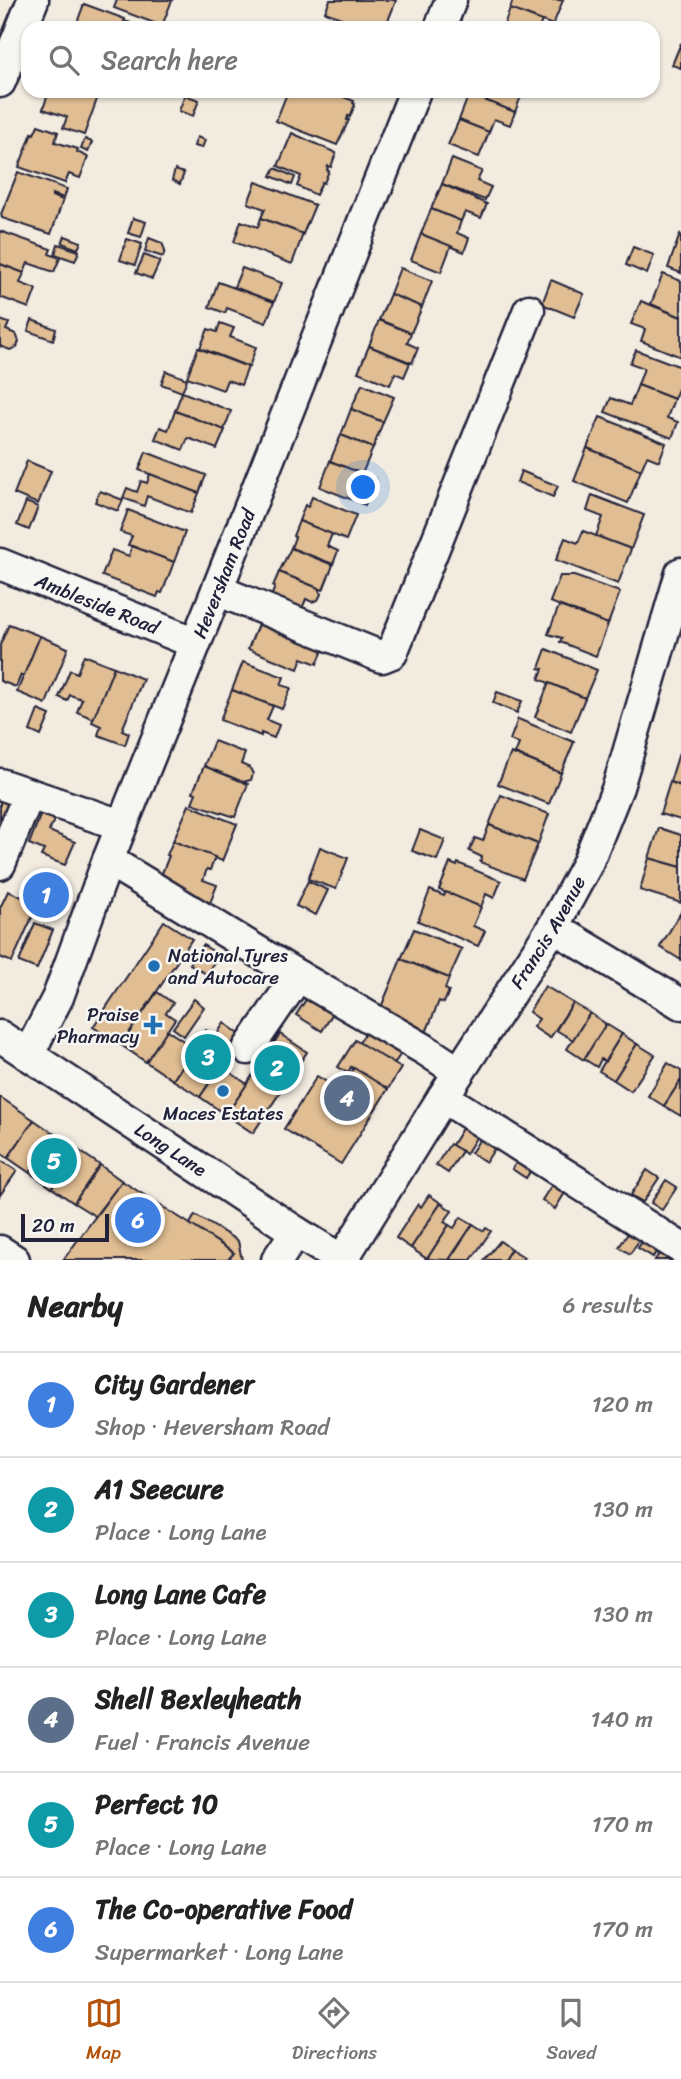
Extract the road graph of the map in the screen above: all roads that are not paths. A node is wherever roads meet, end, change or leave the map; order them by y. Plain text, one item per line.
1 (33, 0) edge
2 (451, 0) edge
3 (25, 21) edge
4 (443, 21) edge
5 (21, 30) edge
6 (0, 82) edge
7 (412, 98) edge
8 (529, 310) dead end
9 (0, 565) edge
10 (681, 573) edge
11 (217, 590) junction
12 (195, 643) junction
13 (0, 784) edge
14 (29, 794) junction
15 (121, 825) junction
16 (108, 860) junction
17 (0, 864) edge
18 (553, 927) junction
19 (298, 976) junction
20 (681, 1004) edge
21 (0, 1036) edge
22 (248, 1049) dead end
23 (27, 1055) junction
24 (459, 1072) junction
25 (443, 1097) junction
26 (296, 1232) junction
27 (681, 1248) edge
28 (0, 1251) edge
29 (14, 1260) edge
30 (277, 1260) edge
31 (342, 1260) edge

1 - 3 street
2 - 4 street
5 - 6 street
7 - 11 street, Heversham Road
8 - 11 street
9 - 12 street, Ambleside Road
10 - 18 street, Francis Avenue
11 - 12 street, Heversham Road
12 - 15 street, Heversham Road
13 - 14 street
14 - 15 street
14 - 17 street
15 - 16 street, Heversham Road
16 - 19 street
16 - 23 street, Heversham Road
18 - 20 street
18 - 24 street, Francis Avenue
19 - 22 street
19 - 24 street
21 - 23 street, Long Lane
23 - 26 street, Long Lane
24 - 25 street, Francis Avenue
25 - 27 street
25 - 31 street, Francis Avenue
26 - 30 street
26 - 31 street, Long Lane
28 - 29 street

